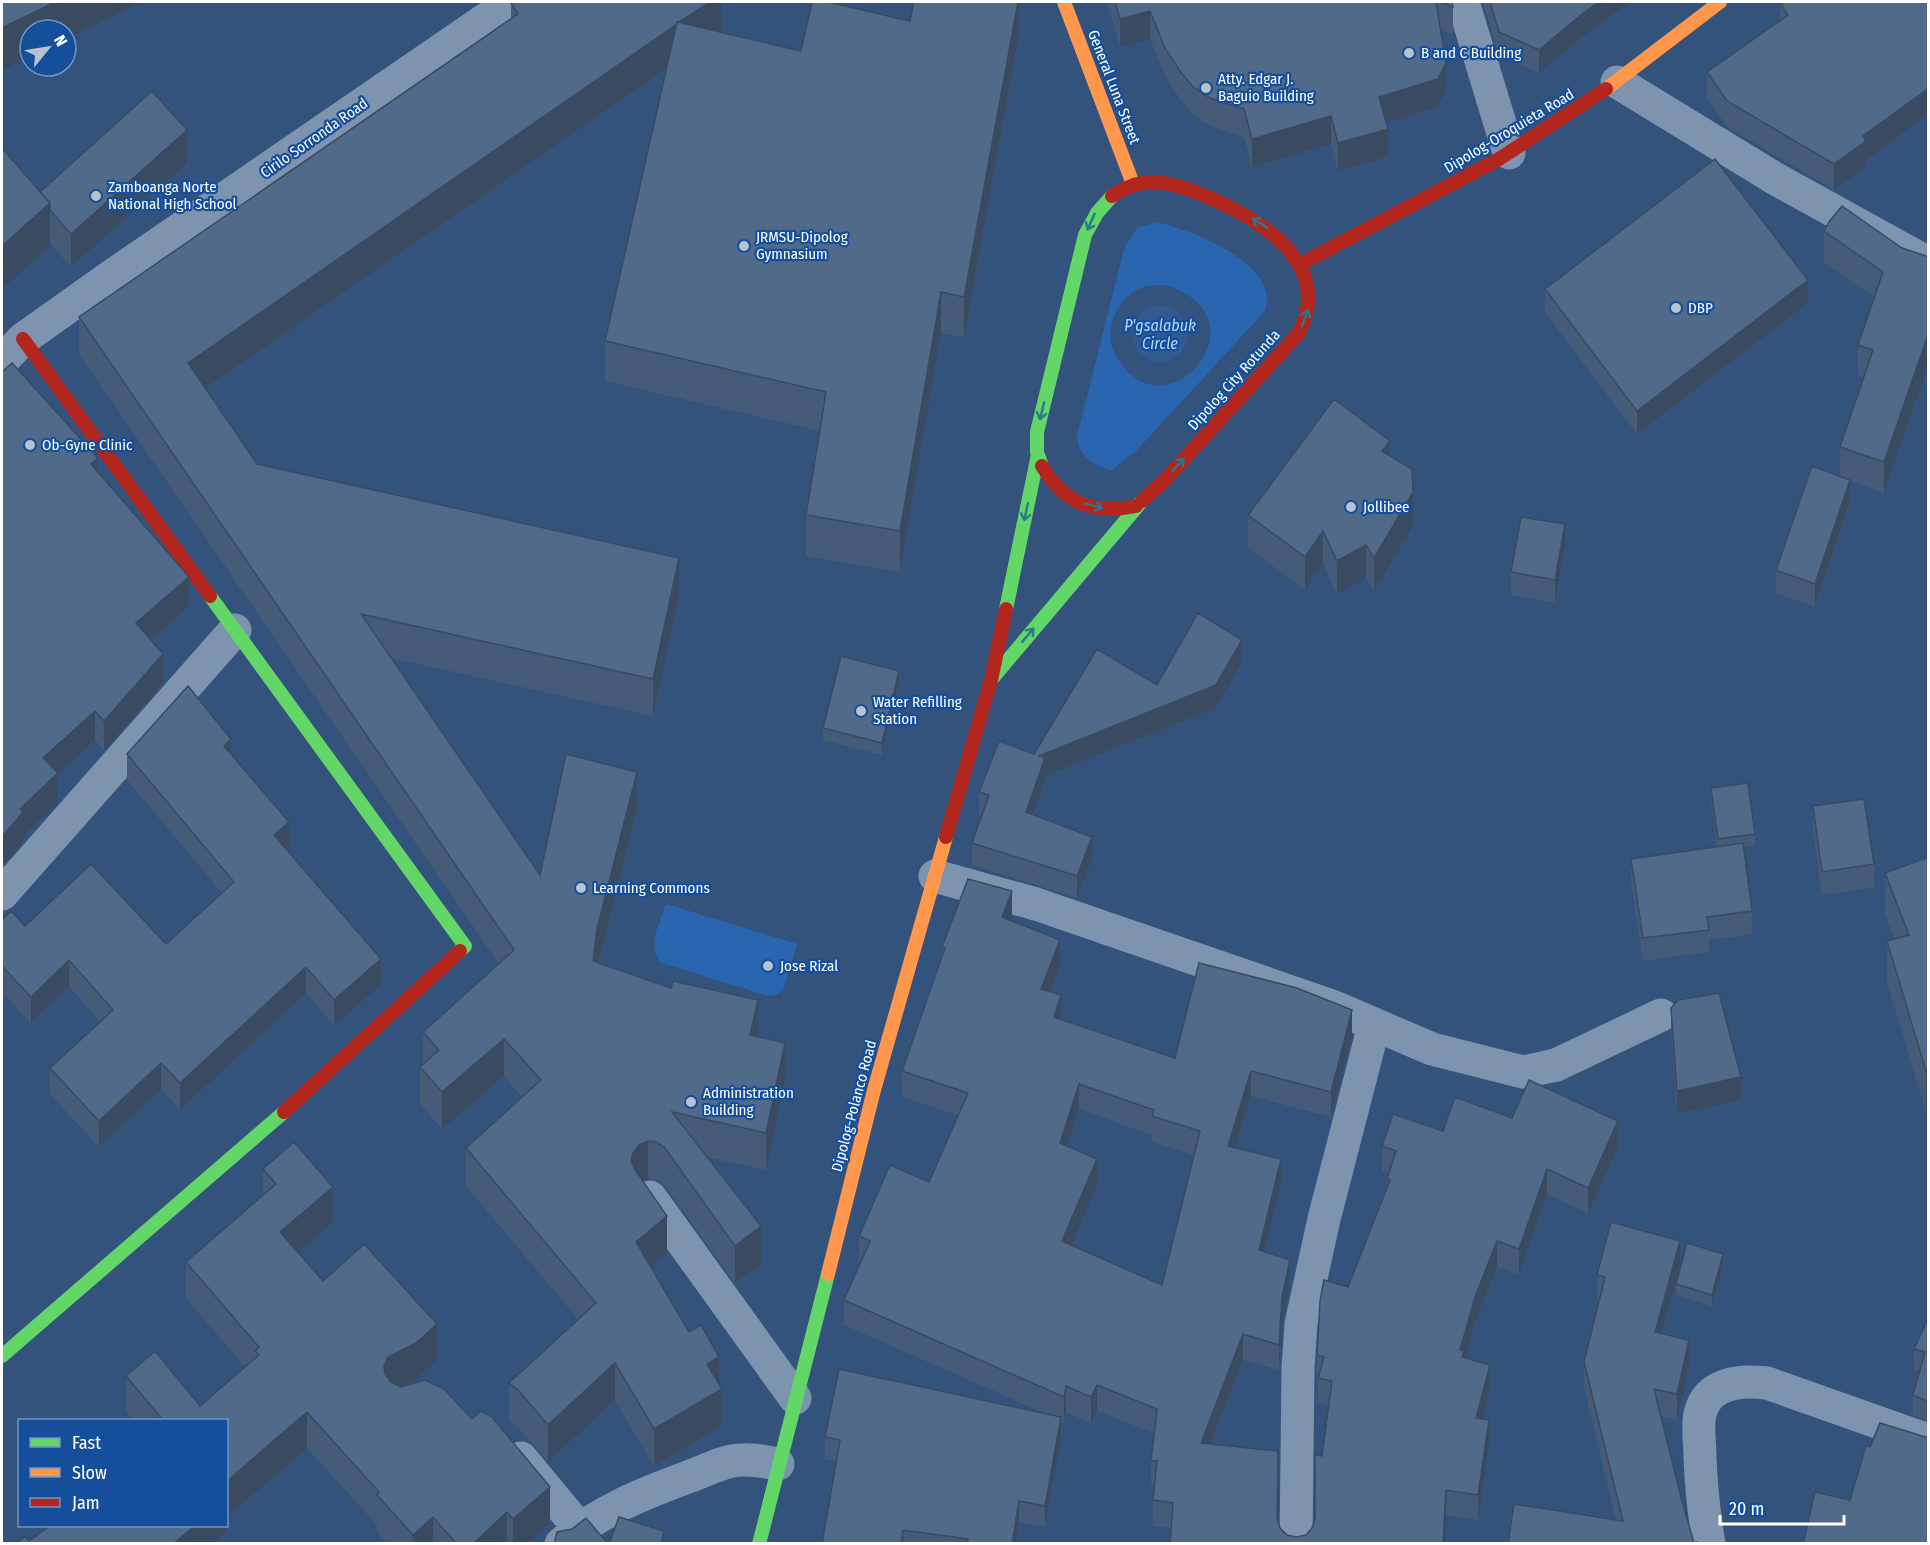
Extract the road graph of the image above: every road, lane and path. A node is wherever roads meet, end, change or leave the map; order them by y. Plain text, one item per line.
1 (511, 2) edge
2 (1064, 2) edge
3 (1463, 2) edge
4 (1720, 2) edge
5 (1617, 82) junction
6 (1509, 153) junction
7 (1133, 184) junction
8 (1929, 263) edge
9 (1299, 265) junction
10 (12, 350) edge
11 (1038, 455) junction
12 (1136, 506) junction
13 (235, 630) junction
14 (991, 680) junction
15 (935, 876) junction
16 (2, 894) edge
17 (1661, 1015) dead end
18 (1370, 1023) junction
19 (650, 1197) edge
20 (2, 1356) edge
21 (795, 1398) junction
22 (504, 1439) edge
23 (1929, 1440) edge
24 (778, 1464) junction
25 (570, 1536) edge
26 (759, 1544) edge
27 (1296, 1544) edge
28 (1709, 1544) edge

1 - 10 street, Cirilo Sorronda Road
2 - 7 main road, General Luna Street
3 - 6 street
4 - 5 main road, Dipolog-Oroquieta Road
5 - 6 main road, Dipolog-Oroquieta Road
5 - 8 street
6 - 9 main road, Dipolog-Oroquieta Road
9 -> 7 main road, Dipolog City Rotunda
7 -> 11 main road, Dipolog City Rotunda
12 -> 9 main road, Dipolog City Rotunda
10 - 13 main road
11 -> 12 main road, Dipolog City Rotunda
11 -> 14 main road, Dipolog-Polanco Road
14 -> 12 main road
13 - 16 street
13 - 20 main road
14 - 15 main road, Dipolog-Polanco Road
15 - 18 street
15 - 21 main road, Dipolog-Polanco Road
17 - 18 street
18 - 27 street
19 - 21 street
21 - 24 main road, Dipolog-Polanco Road
22 - 25 street
23 - 28 street
24 - 25 street
24 - 26 main road, Dipolog-Polanco Road

